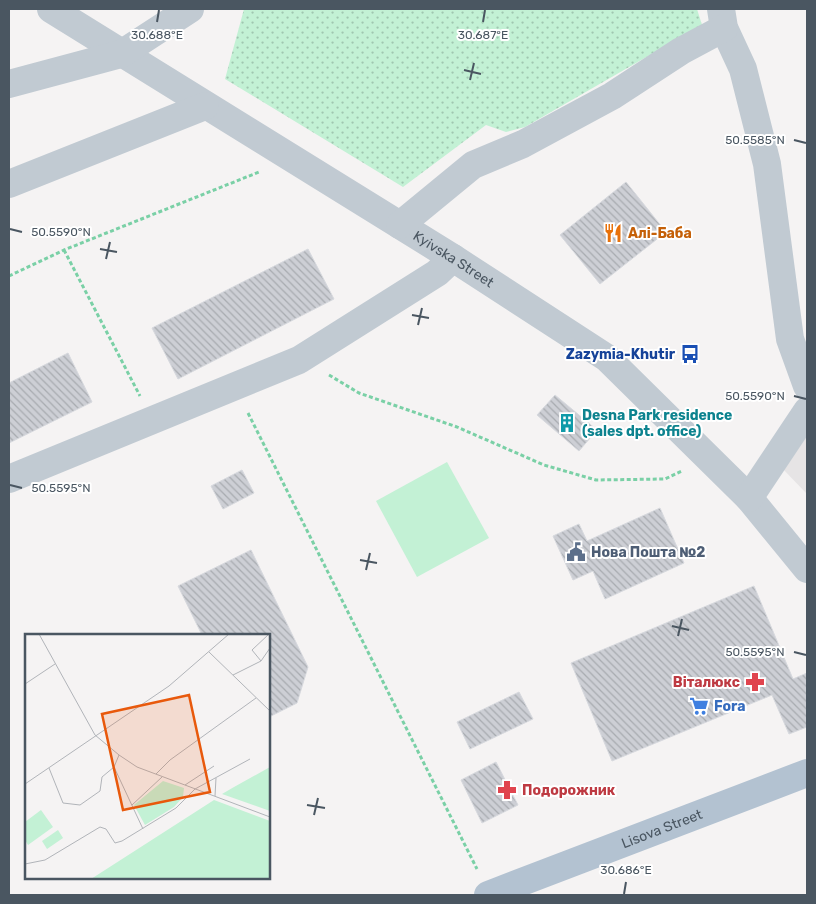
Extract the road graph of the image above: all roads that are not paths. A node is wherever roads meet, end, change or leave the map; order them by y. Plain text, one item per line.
1 (51, 9) edge
2 (190, 9) edge
3 (722, 18) edge
4 (122, 54) junction
5 (9, 84) edge
6 (205, 106) junction
7 (9, 184) edge
8 (400, 226) junction
9 (453, 258) junction
10 (807, 386) edge
11 (807, 411) edge
12 (9, 479) edge
13 (749, 498) junction
14 (807, 569) edge
15 (807, 773) edge
16 (489, 895) edge

1 - 4 street, Kyivska Street
2 - 4 street
3 - 8 street
3 - 10 street
4 - 5 street
4 - 6 street, Kyivska Street
6 - 7 street
6 - 8 street, Kyivska Street
8 - 9 street, Kyivska Street
9 - 12 street
9 - 13 street, Kyivska Street
11 - 13 street
13 - 14 street, Kyivska Street
15 - 16 main road, Lisova Street

